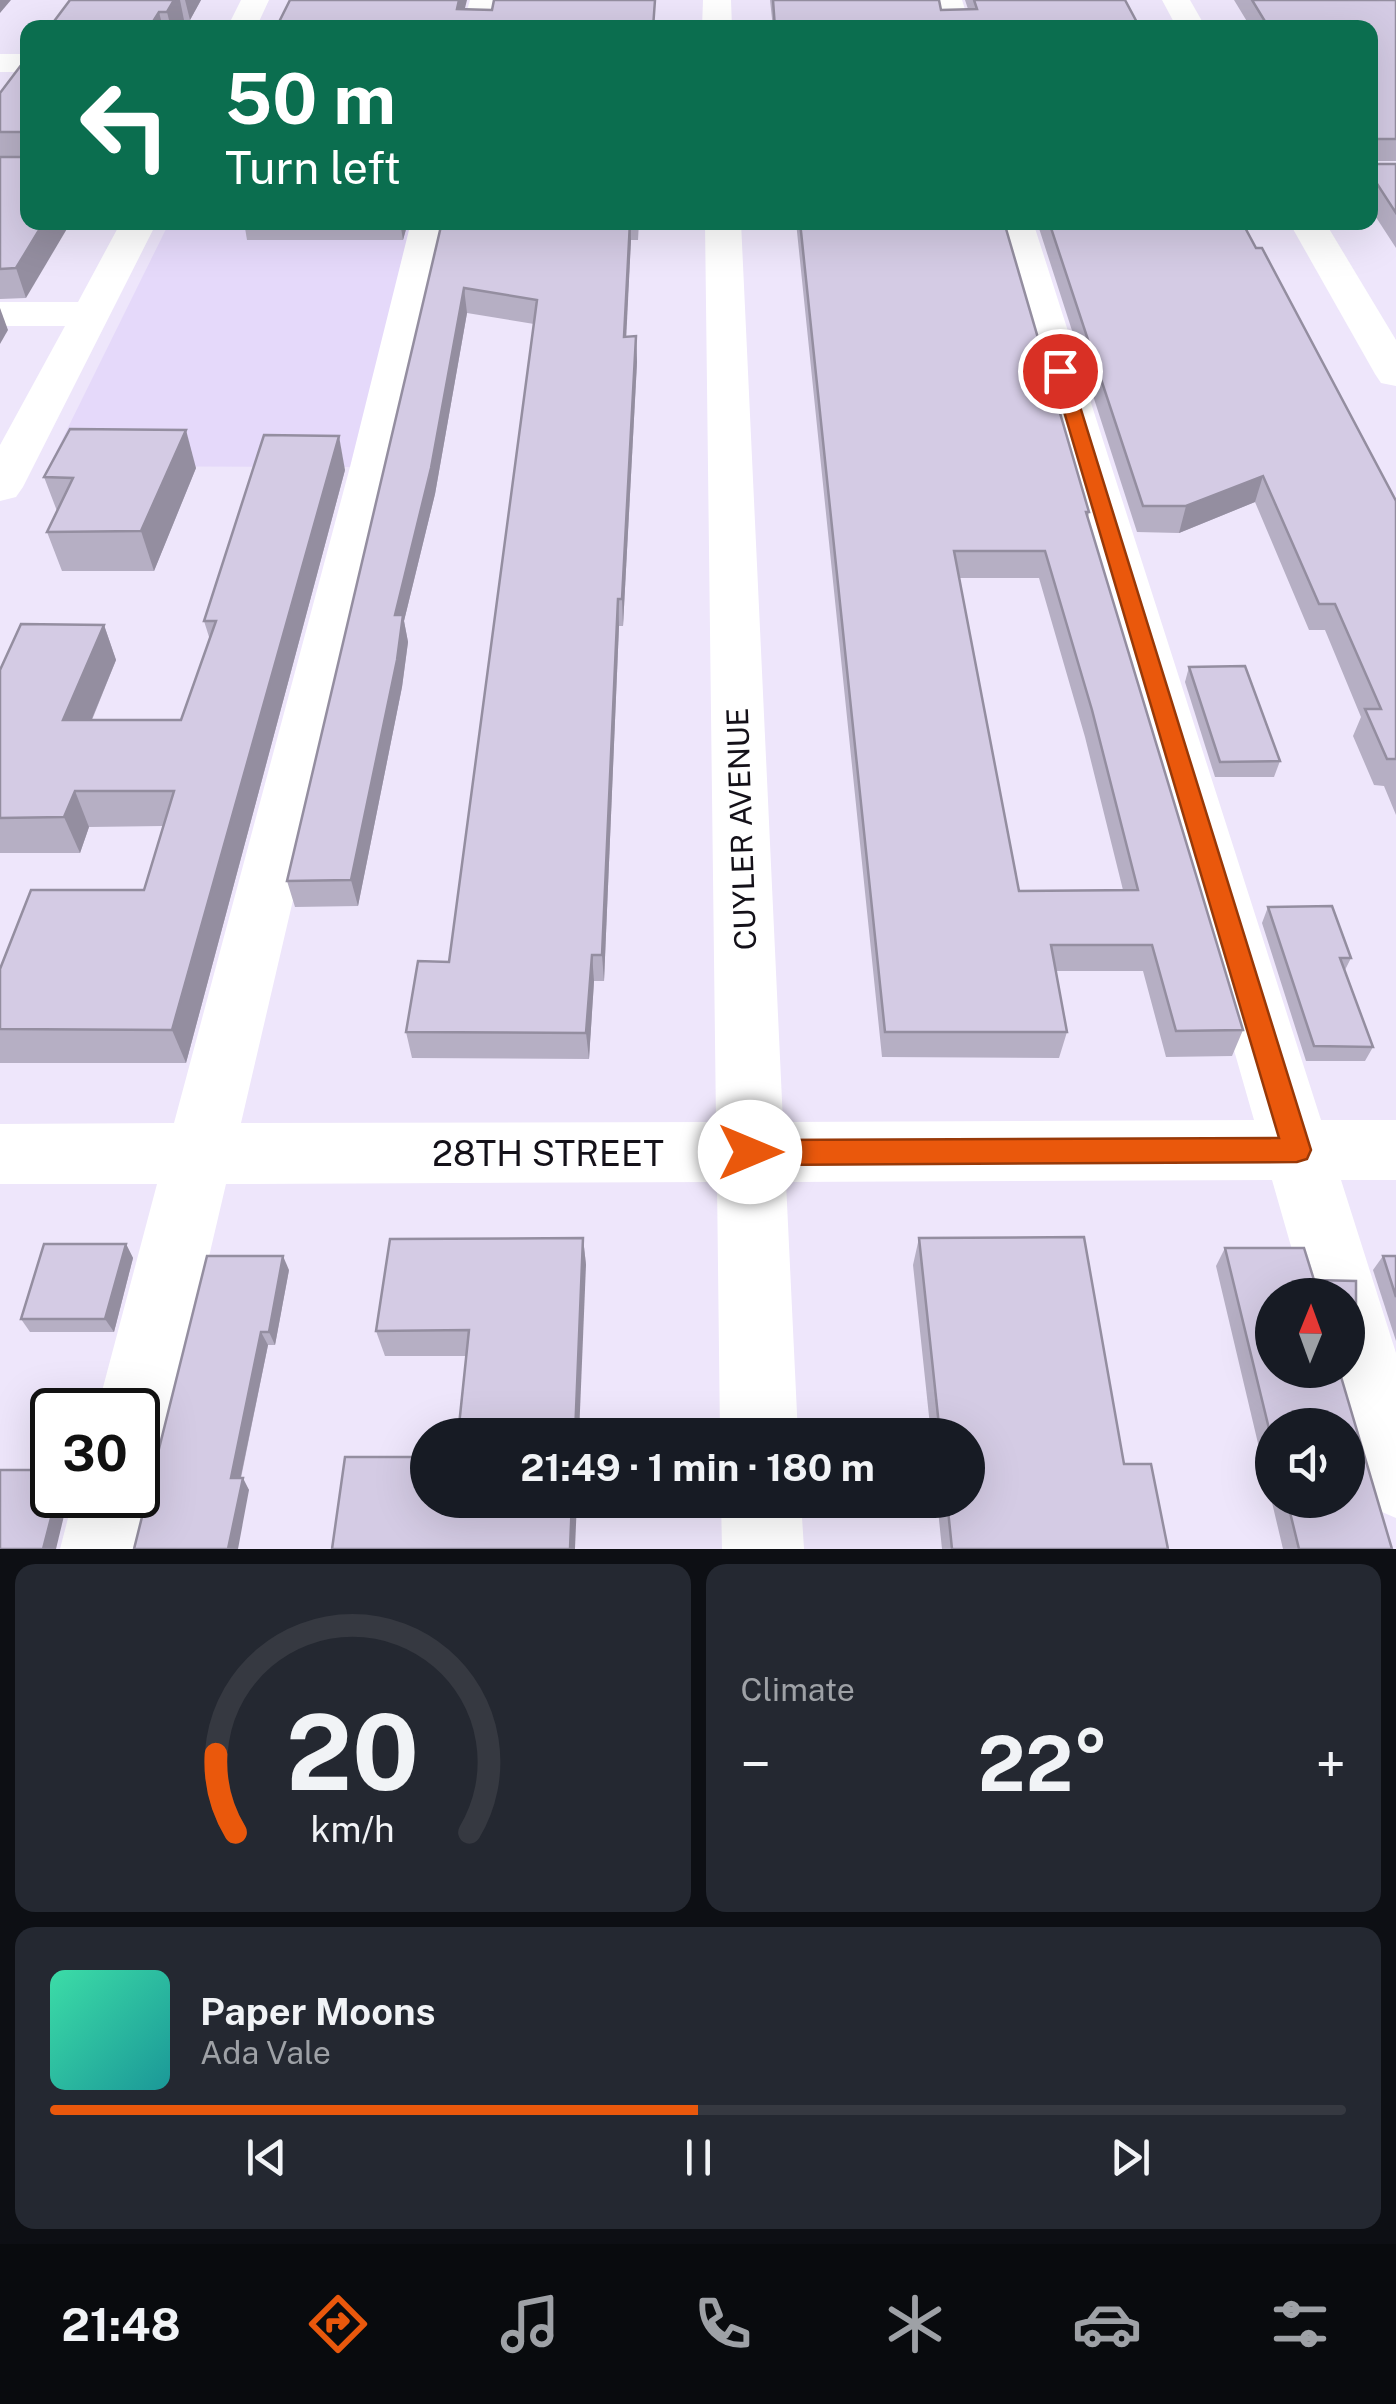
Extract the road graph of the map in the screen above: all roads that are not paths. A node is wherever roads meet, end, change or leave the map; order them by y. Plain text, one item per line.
1 (135, 230) edge
2 (427, 230) edge
3 (723, 230) edge
4 (1017, 230) edge
5 (1312, 230) edge
6 (0, 314) edge
7 (91, 314) junction
8 (1396, 374) edge
9 (0, 488) edge
10 (1297, 1150) junction
11 (1396, 1150) edge
12 (750, 1152) junction
13 (198, 1153) junction
14 (0, 1154) edge
15 (1335, 1278) edge
16 (1365, 1375) edge
17 (140, 1388) edge
18 (758, 1418) edge
19 (1396, 1478) edge
20 (108, 1518) edge
21 (762, 1518) edge
22 (101, 1549) edge
23 (763, 1549) edge

1 - 7 street
2 - 13 street
3 - 12 street, CUYLER AVENUE
4 - 10 street
5 - 8 street
6 - 7 street
7 - 9 street
10 - 11 street, 28TH STREET
10 - 12 street, 28TH STREET
10 - 15 street
12 - 13 street, 28TH STREET
12 - 18 street, CUYLER AVENUE
13 - 14 street, 28TH STREET
13 - 17 street
16 - 19 street
20 - 22 street
21 - 23 street

